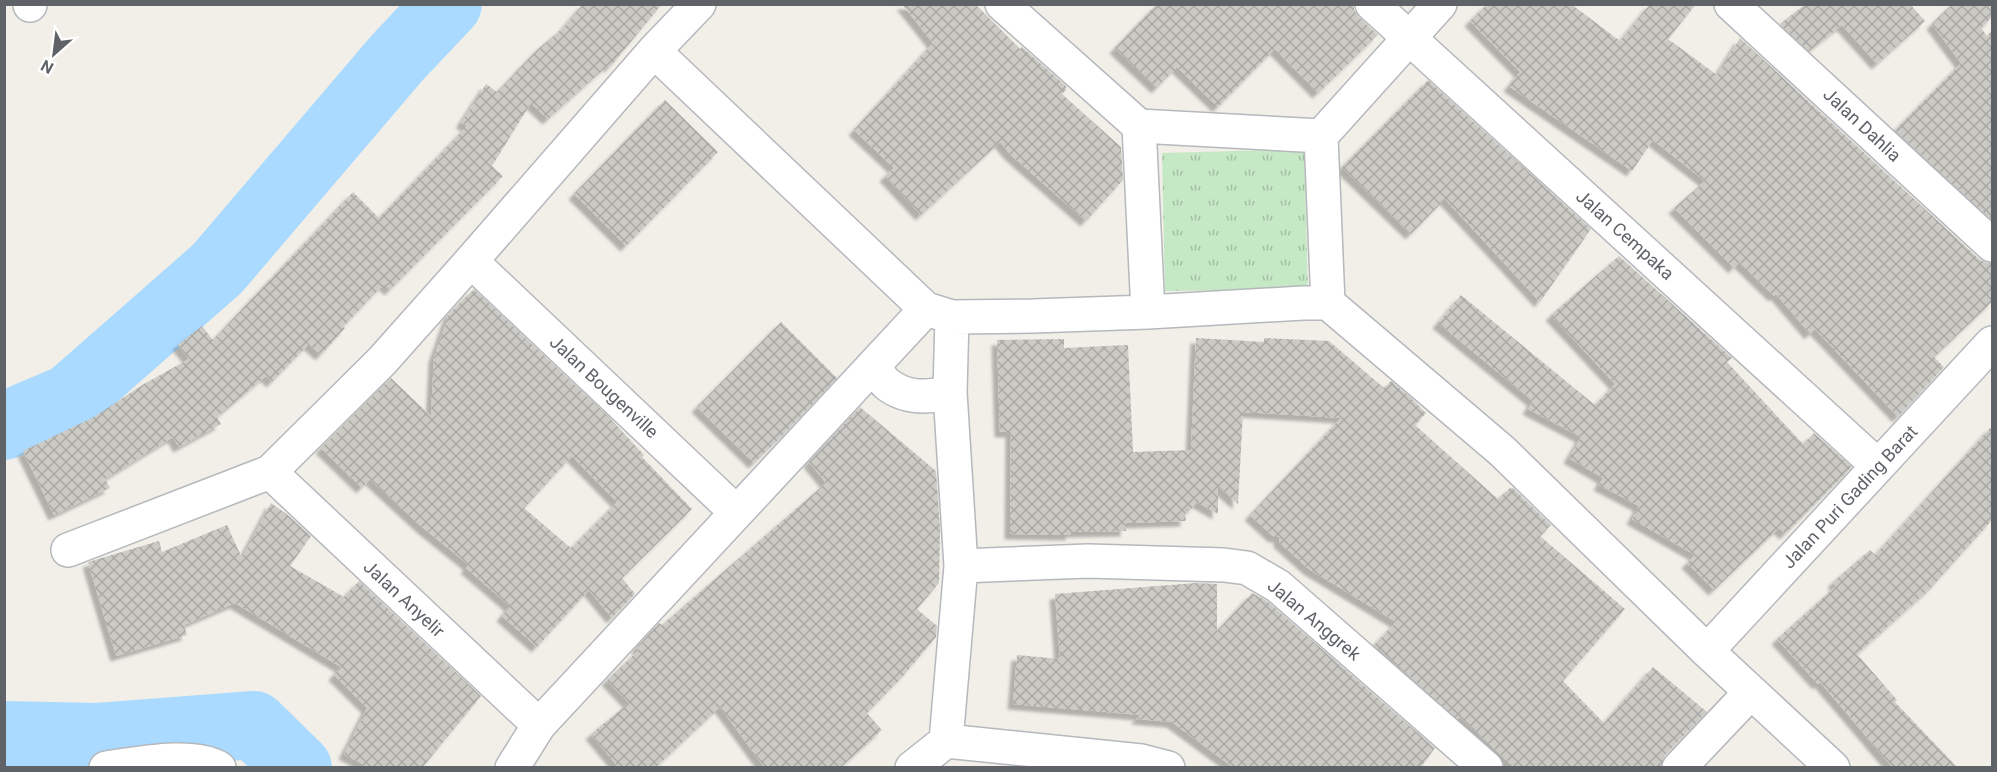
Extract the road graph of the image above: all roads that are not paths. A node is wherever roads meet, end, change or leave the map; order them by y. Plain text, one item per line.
1 (699, 4) edge
2 (1002, 4) edge
3 (1372, 4) edge
4 (1440, 4) edge
5 (1731, 4) edge
6 (1409, 38) junction
7 (654, 51) junction
8 (1139, 126) junction
9 (1321, 136) junction
10 (1992, 245) edge
11 (471, 261) junction
12 (1328, 303) junction
13 (1148, 312) junction
14 (939, 313) junction
15 (1992, 343) edge
16 (873, 366) junction
17 (950, 393) junction
18 (1878, 466) junction
19 (270, 472) junction
20 (736, 513) junction
21 (68, 550) dead end
22 (961, 566) junction
23 (1707, 651) junction
24 (1751, 692) junction
25 (539, 725) junction
26 (946, 741) junction
27 (106, 768) edge
28 (219, 768) edge
29 (512, 768) edge
30 (912, 768) edge
31 (1168, 768) edge
32 (1486, 768) edge
33 (1679, 768) edge
34 (1833, 768) edge

1 - 7 street
2 - 8 street
3 - 6 street, Jalan Cempaka
4 - 6 street
5 - 10 street, Jalan Dahlia
6 - 9 street
6 - 18 street, Jalan Cempaka
7 - 11 street
7 - 14 street
8 - 9 street
8 - 13 street
9 - 12 street
11 - 19 street
11 - 20 street, Jalan Bougenville
12 - 13 street
12 - 23 street
13 - 14 street
14 - 16 street
14 - 17 street
15 - 18 street, Jalan Puri Gading Barat
16 - 17 street
16 - 20 street
17 - 22 street
18 - 23 street, Jalan Puri Gading Barat
19 - 21 street
19 - 25 street, Jalan Anyelir
20 - 25 street
22 - 26 street
22 - 32 street, Jalan Anggrek
23 - 24 street
24 - 33 street
24 - 34 street
25 - 29 street
26 - 30 street
26 - 31 street
27 - 28 street

